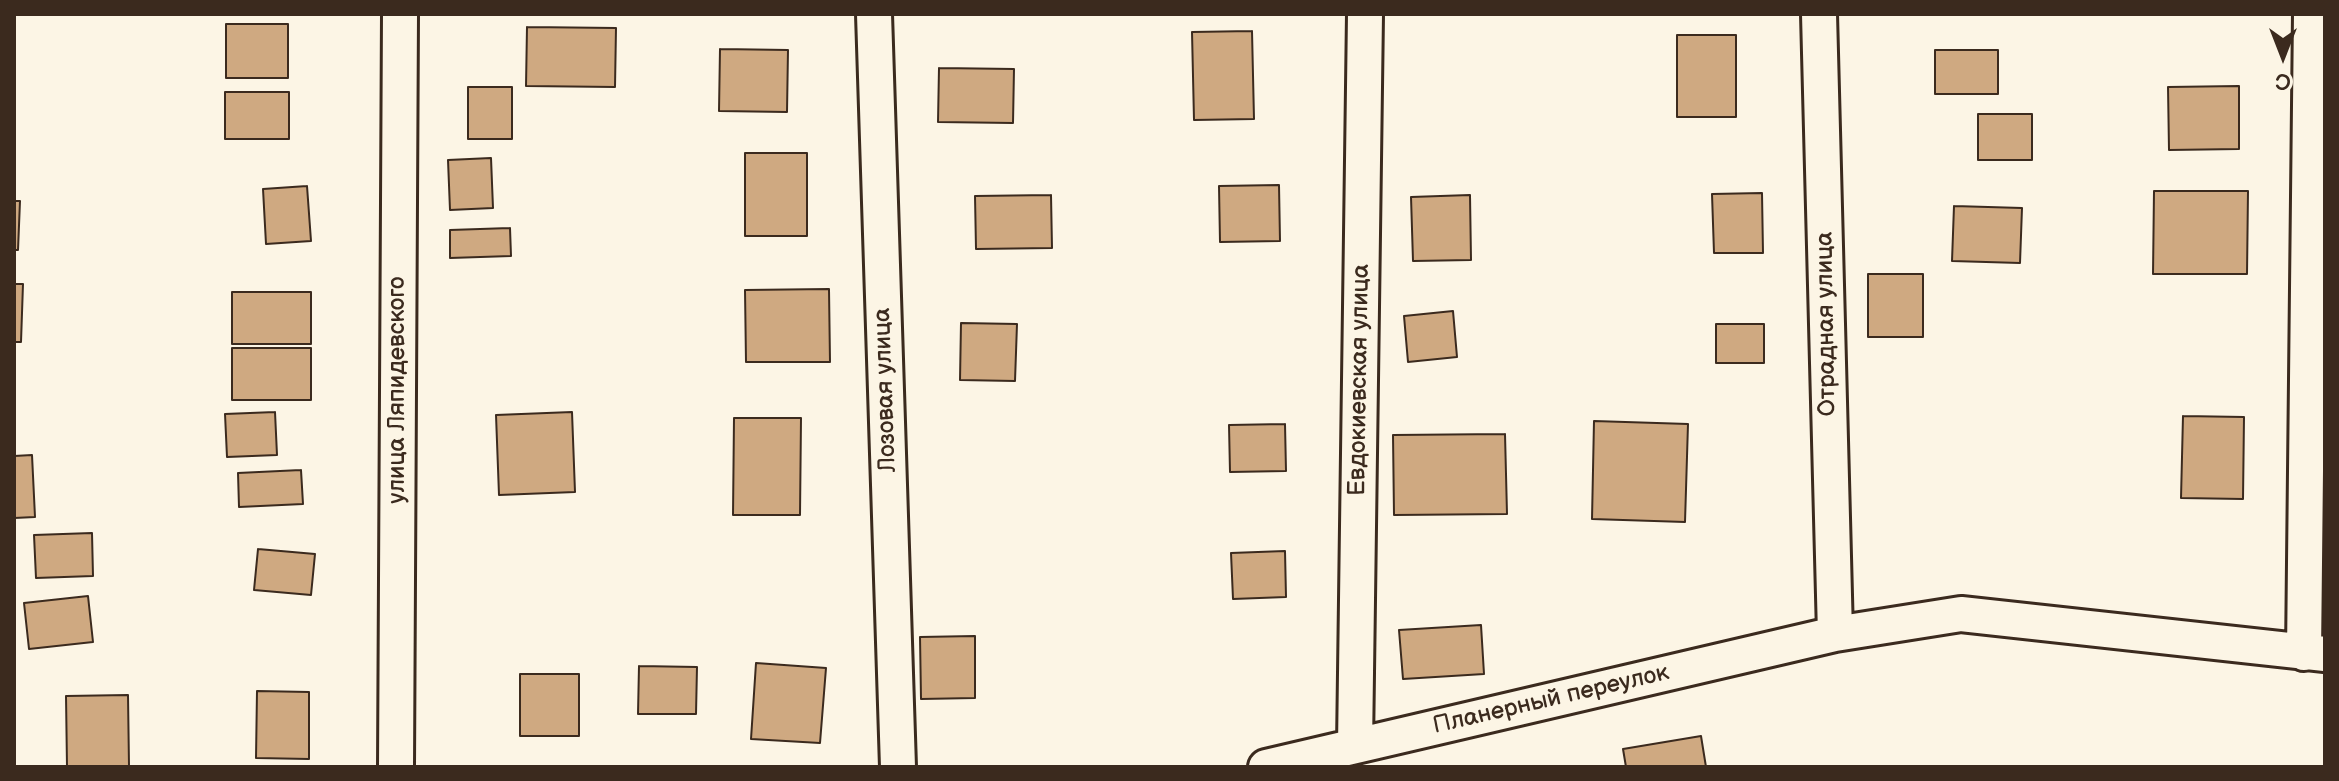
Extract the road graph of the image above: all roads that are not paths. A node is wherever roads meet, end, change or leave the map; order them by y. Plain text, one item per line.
1 (400, 14) edge
2 (874, 14) edge
3 (1365, 14) edge
4 (1819, 14) edge
5 (2311, 14) edge
6 (1835, 634) junction
7 (2314, 654) edge
8 (1355, 746) junction
9 (396, 767) edge
10 (898, 767) edge
11 (1266, 767) edge

1 - 9 street, улица Ляпидевского
2 - 10 street, Лозовая улица
3 - 8 street, Евдокиевская улица
4 - 6 street, Отрадная улица
5 - 7 street
6 - 7 street, Планерный переулок
6 - 8 street, Планерный переулок
8 - 11 street, Планерный переулок

